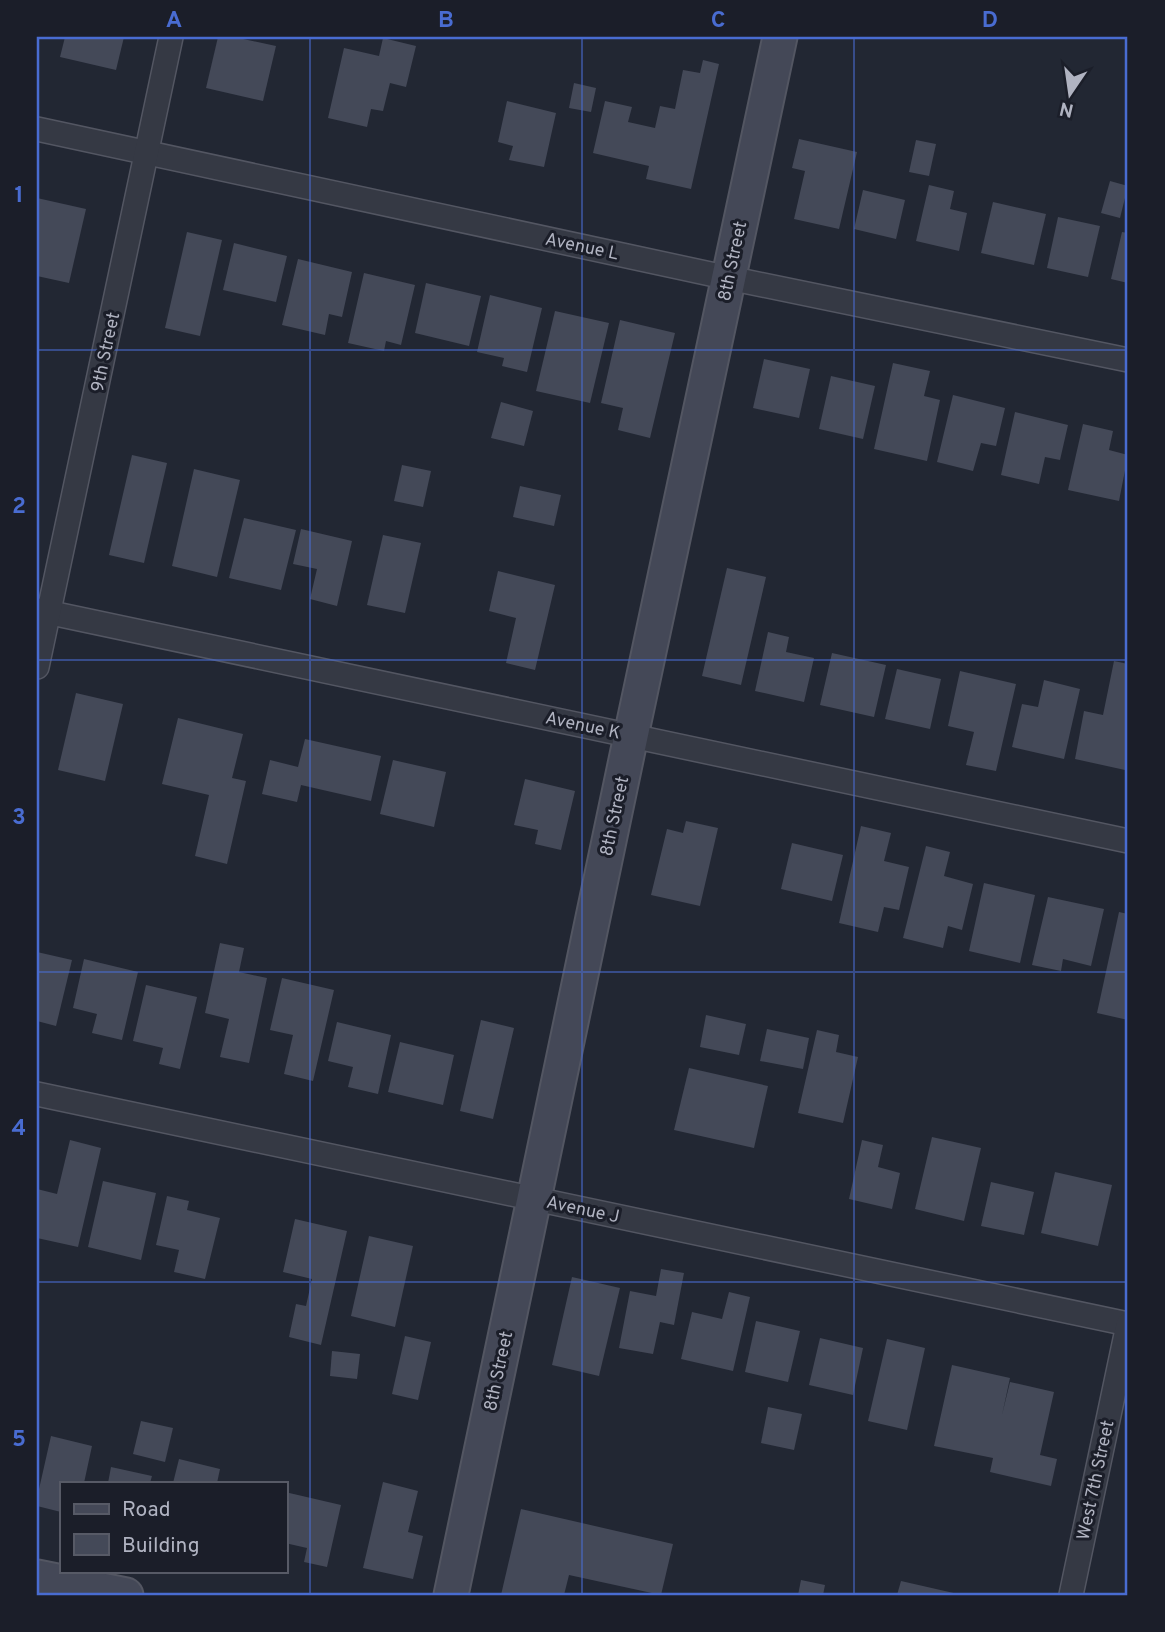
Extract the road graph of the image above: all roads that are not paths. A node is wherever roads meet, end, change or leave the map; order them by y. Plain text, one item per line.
1 (171, 37) edge
2 (780, 37) edge
3 (37, 130) edge
4 (146, 153) junction
5 (729, 278) junction
6 (1128, 360) edge
7 (43, 611) edge
8 (37, 667) edge
9 (631, 736) junction
10 (1128, 841) edge
11 (37, 1094) edge
12 (534, 1199) junction
13 (1128, 1324) edge
14 (37, 1577) edge
15 (126, 1595) edge
16 (451, 1595) edge
17 (1071, 1595) edge

1 - 4 street, 9th Street
2 - 5 street, 8th Street
3 - 4 street, Avenue L
4 - 5 street, Avenue L
4 - 7 street, 9th Street
5 - 6 street, Avenue L
5 - 9 street, 8th Street
7 - 8 street, 9th Street
7 - 9 street, Avenue K
9 - 10 street, Avenue K
9 - 12 street, 8th Street
11 - 12 street, Avenue J
12 - 13 street, Avenue J
12 - 16 street, 8th Street
13 - 17 street, West 7th Street
14 - 15 street

